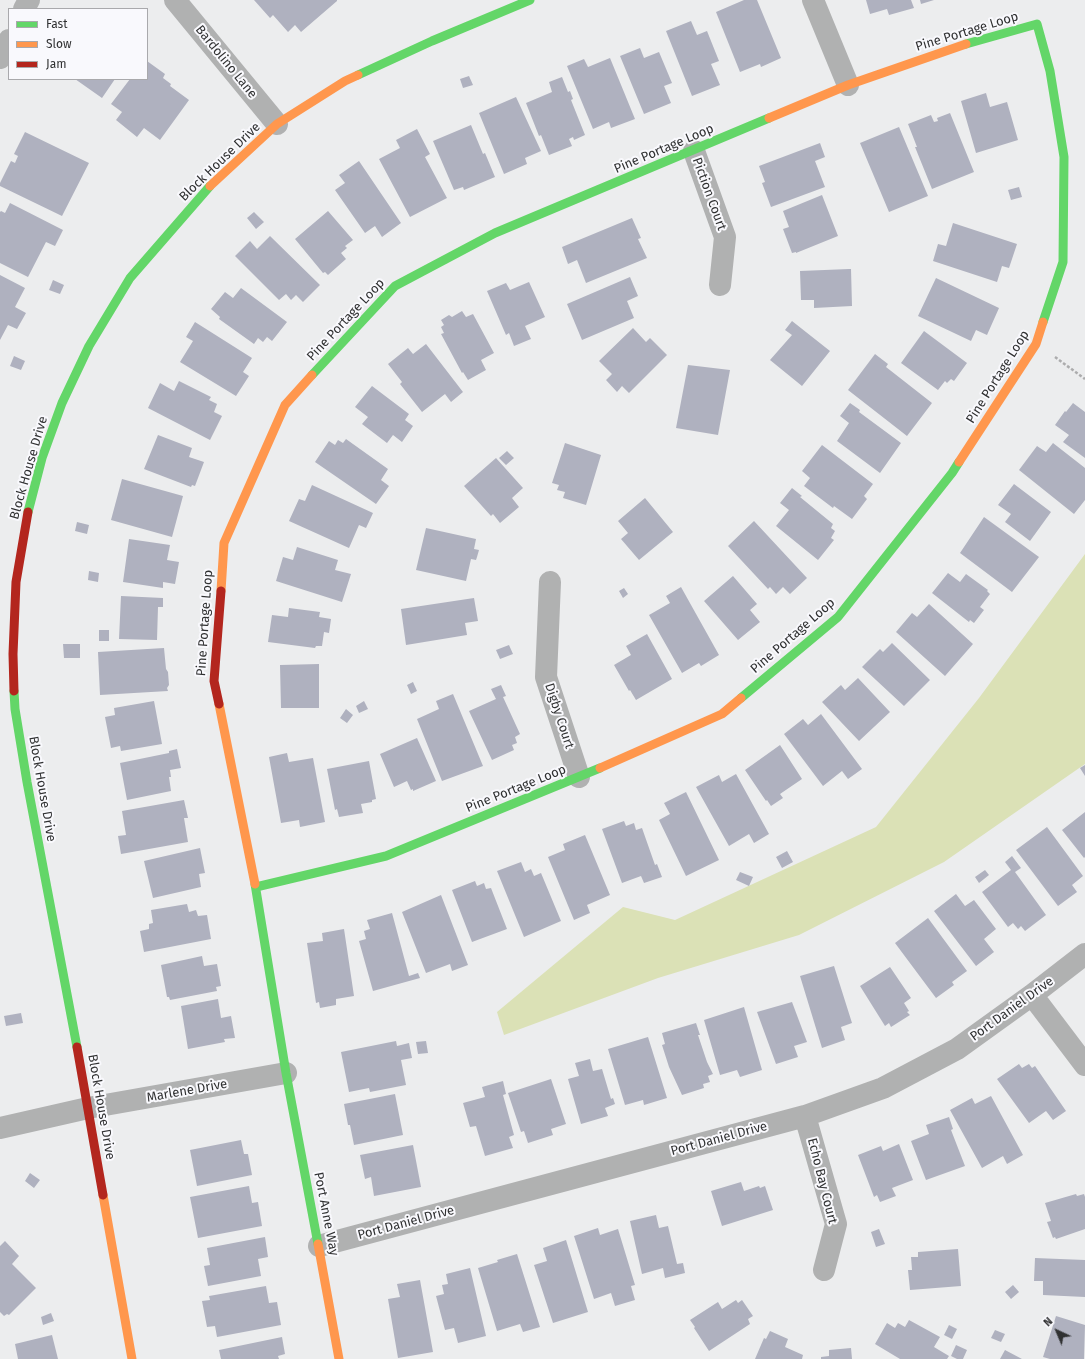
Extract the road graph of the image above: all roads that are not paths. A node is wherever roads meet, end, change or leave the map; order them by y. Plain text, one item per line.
1 (175, 0) edge
2 (530, 0) edge
3 (813, 0) edge
4 (8, 42) edge
5 (0, 58) edge
6 (848, 85) junction
7 (277, 124) junction
8 (694, 151) junction
9 (720, 285) dead end
10 (550, 582) dead end
11 (578, 777) junction
12 (256, 887) junction
13 (1085, 954) edge
14 (1032, 995) junction
15 (1085, 1065) edge
16 (286, 1073) junction
17 (88, 1108) junction
18 (805, 1116) junction
19 (0, 1128) edge
20 (319, 1246) junction
21 (824, 1270) dead end
22 (132, 1359) edge
23 (339, 1359) edge

1 - 7 street, Bardolino Lane
2 - 7 street, Block House Drive
3 - 6 street
4 - 5 street
6 - 8 street, Pine Portage Loop
6 - 11 street, Pine Portage Loop
7 - 17 street, Block House Drive
8 - 9 street, Piction Court
8 - 12 street, Pine Portage Loop
10 - 11 street, Digby Court
11 - 12 street, Pine Portage Loop
12 - 16 street, Pine Portage Loop
13 - 14 street, Port Daniel Drive
14 - 15 street
14 - 18 street, Port Daniel Drive
16 - 17 street, Marlene Drive
16 - 20 street, Port Anne Way
17 - 19 street, Marlene Drive
17 - 22 street, Block House Drive
18 - 20 street, Port Daniel Drive
18 - 21 street, Echo Bay Court
20 - 23 street, Port Anne Way

